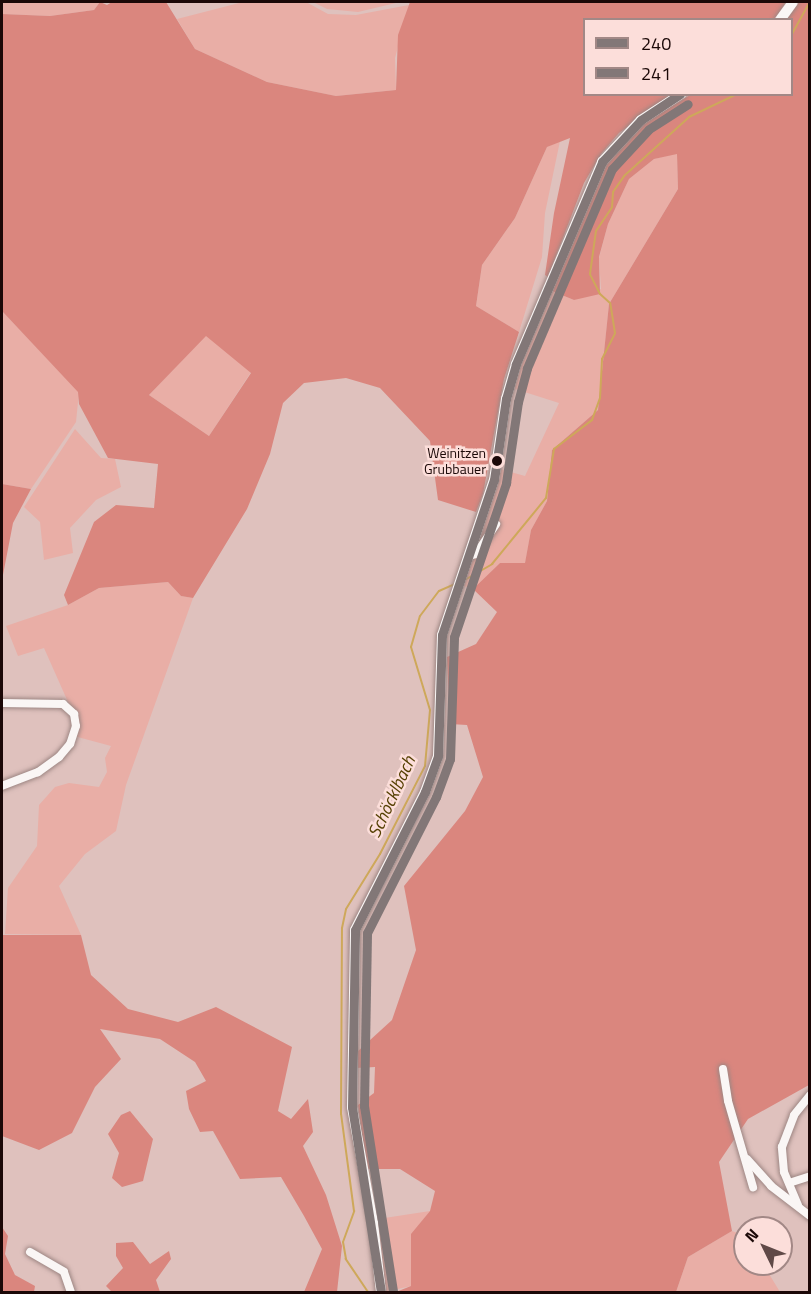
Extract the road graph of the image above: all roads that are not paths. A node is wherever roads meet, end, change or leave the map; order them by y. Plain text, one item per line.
1 (793, 2) edge
2 (781, 18) edge
3 (678, 96) edge
4 (496, 524) dead end
5 (467, 561) junction
6 (2, 703) edge
7 (2, 786) edge
8 (723, 1069) dead end
9 (810, 1095) edge
10 (747, 1158) junction
11 (810, 1176) edge
12 (789, 1183) junction
13 (753, 1187) dead end
14 (798, 1205) junction
15 (810, 1216) edge
16 (30, 1252) dead end
17 (71, 1293) edge
18 (381, 1293) edge

1 - 2 main road
3 - 5 main road
4 - 5 street
5 - 18 main road
6 - 7 street
8 - 10 street
9 - 12 street
10 - 13 street
10 - 14 street
11 - 12 street
12 - 14 street
14 - 15 street
16 - 17 street

